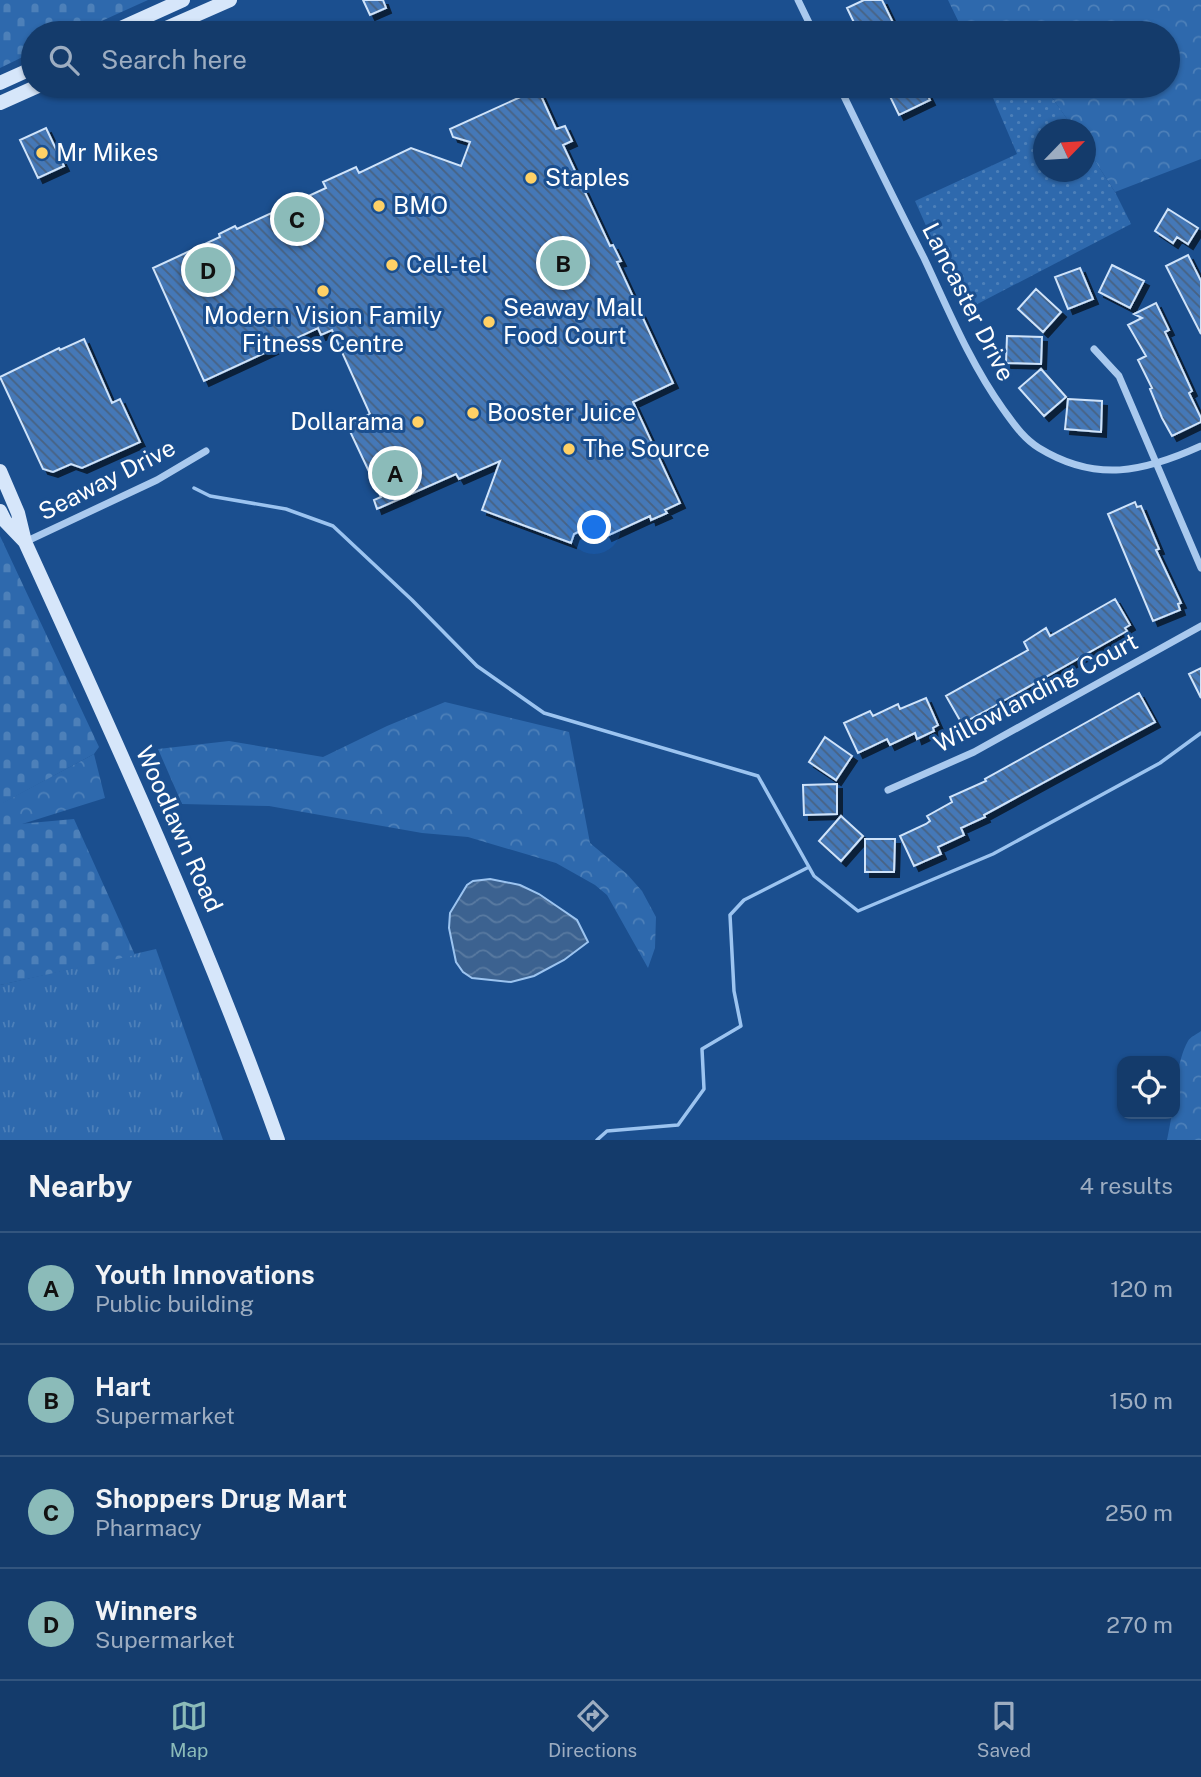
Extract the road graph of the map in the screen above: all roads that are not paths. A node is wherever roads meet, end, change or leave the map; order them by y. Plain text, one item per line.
1 (183, 0) edge
2 (230, 0) edge
3 (798, 0) edge
4 (137, 21) edge
5 (182, 21) edge
6 (808, 21) edge
7 (21, 73) edge
8 (0, 83) edge
9 (21, 94) edge
10 (845, 98) edge
11 (0, 103) edge
12 (1094, 349) dead end
13 (1201, 446) edge
14 (206, 451) dead end
15 (1156, 464) junction
16 (0, 471) edge
17 (0, 511) edge
18 (25, 542) junction
19 (1201, 568) edge
20 (1201, 626) edge
21 (888, 790) dead end
22 (278, 1140) edge

1 - 4 main road
2 - 5 main road
3 - 6 street
7 - 8 main road
9 - 11 main road
10 - 15 street, Lancaster Drive
12 - 15 street
13 - 15 street, Lancaster Drive
14 - 18 street, Seaway Drive
15 - 19 street
16 - 18 main road, Woodlawn Road
17 - 18 main road, Woodlawn Road
18 - 22 main road, Woodlawn Road
20 - 21 street, Willowlanding Court

